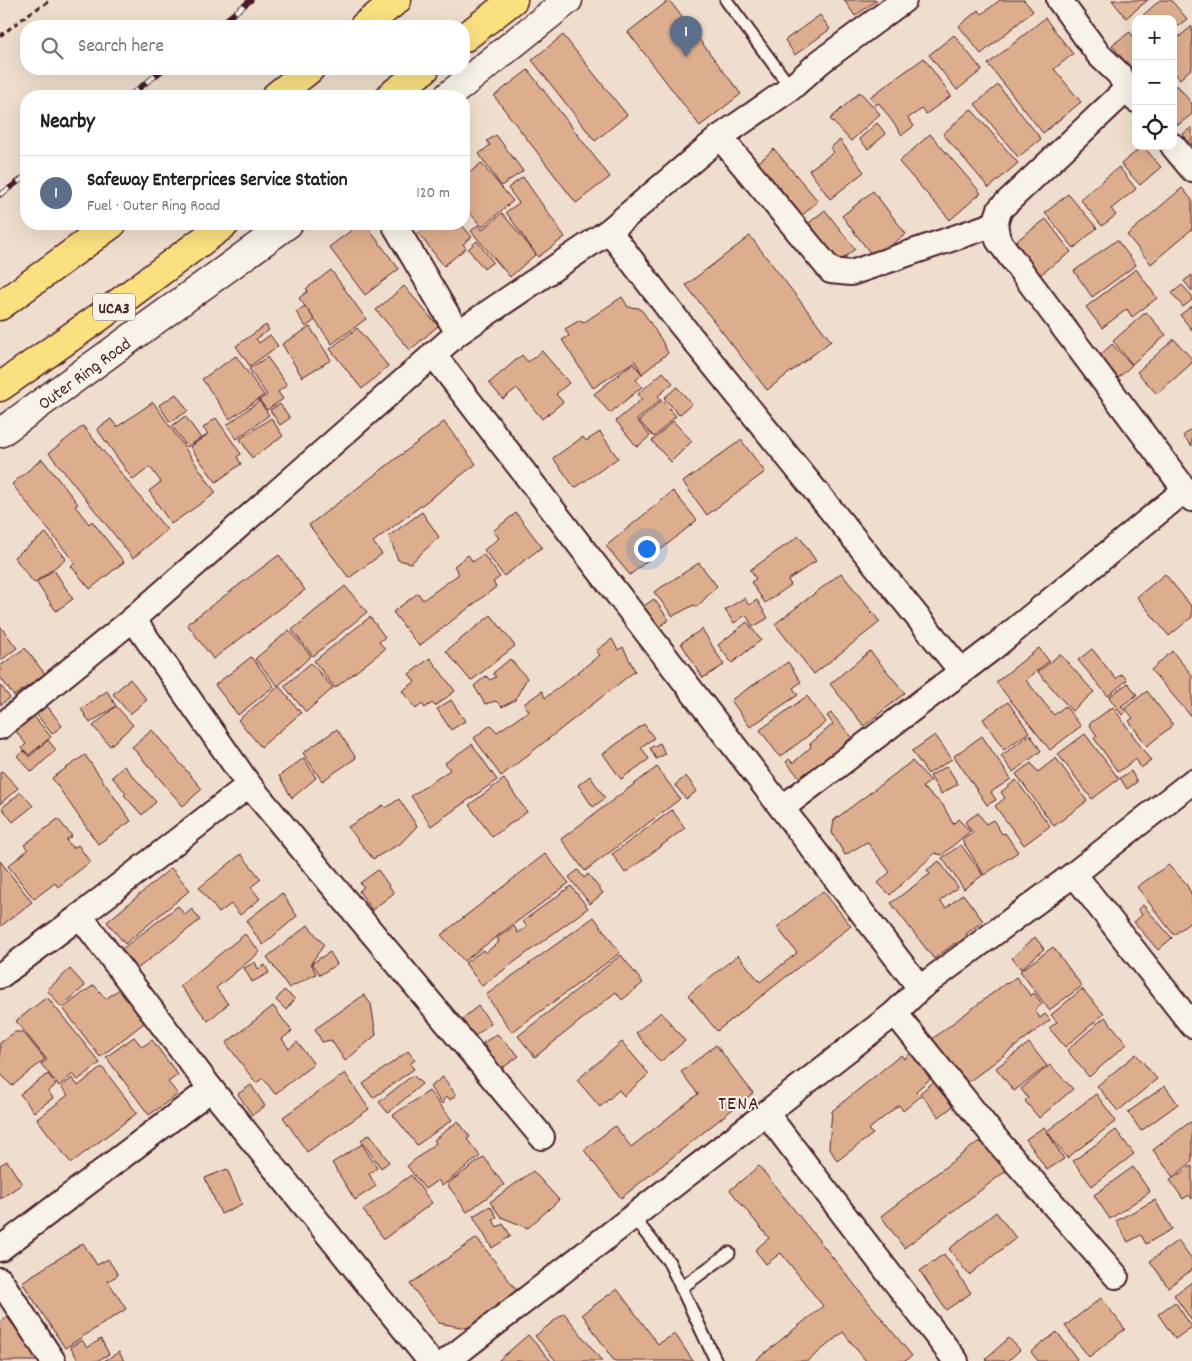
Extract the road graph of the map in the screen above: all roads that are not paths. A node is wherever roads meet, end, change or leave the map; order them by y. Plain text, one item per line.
1 (397, 0) edge
2 (513, 0) edge
3 (568, 0) edge
4 (726, 0) edge
5 (904, 0) edge
6 (1059, 0) edge
7 (372, 20) edge
8 (470, 33) edge
9 (302, 75) edge
10 (417, 75) edge
11 (791, 88) junction
12 (284, 90) edge
13 (398, 90) edge
14 (456, 90) edge
15 (1131, 95) edge
16 (720, 137) junction
17 (1176, 150) edge
18 (1192, 169) edge
19 (995, 224) junction
20 (104, 230) edge
21 (217, 230) edge
22 (280, 230) edge
23 (398, 230) edge
24 (609, 231) junction
25 (0, 306) edge
26 (458, 333) junction
27 (433, 354) junction
28 (0, 386) edge
29 (0, 432) edge
30 (1188, 494) edge
31 (133, 619) junction
32 (962, 672) junction
33 (0, 727) edge
34 (1192, 782) edge
35 (250, 785) junction
36 (782, 808) junction
37 (1074, 874) junction
38 (80, 916) junction
39 (0, 976) edge
40 (920, 988) junction
41 (895, 1013) junction
42 (1192, 1025) edge
43 (211, 1089) junction
44 (766, 1112) junction
45 (542, 1137) dead end
46 (632, 1216) junction
47 (0, 1249) edge
48 (729, 1252) dead end
49 (1116, 1276) dead end
50 (0, 1280) edge
51 (682, 1288) junction
52 (53, 1361) edge
53 (430, 1361) edge
54 (447, 1361) edge
55 (716, 1361) edge
56 (956, 1361) edge

1 - 7 main road
2 - 8 main road
3 - 14 main road
4 - 11 lane
5 - 11 street
6 - 15 street
9 - 12 main road
10 - 13 main road
11 - 16 street
15 - 19 street
16 - 19 street
16 - 24 street
17 - 18 street
19 - 30 street
20 - 25 main road
21 - 28 main road, Outer Ring Road / UCA3
22 - 29 main road, Outer Ring Road / UCA3
23 - 26 street
24 - 26 street
24 - 32 street
26 - 27 street
27 - 31 street
27 - 36 street
30 - 32 street
31 - 33 street
31 - 35 street
32 - 36 street
34 - 37 street
35 - 38 street
35 - 45 street
36 - 40 street
37 - 40 street
37 - 42 street
38 - 39 street
38 - 43 street
40 - 41 street
41 - 44 street
41 - 49 street
43 - 47 street
43 - 53 street
44 - 46 street
44 - 56 street
46 - 51 lane
46 - 54 street
48 - 51 lane
50 - 52 street
51 - 55 lane

